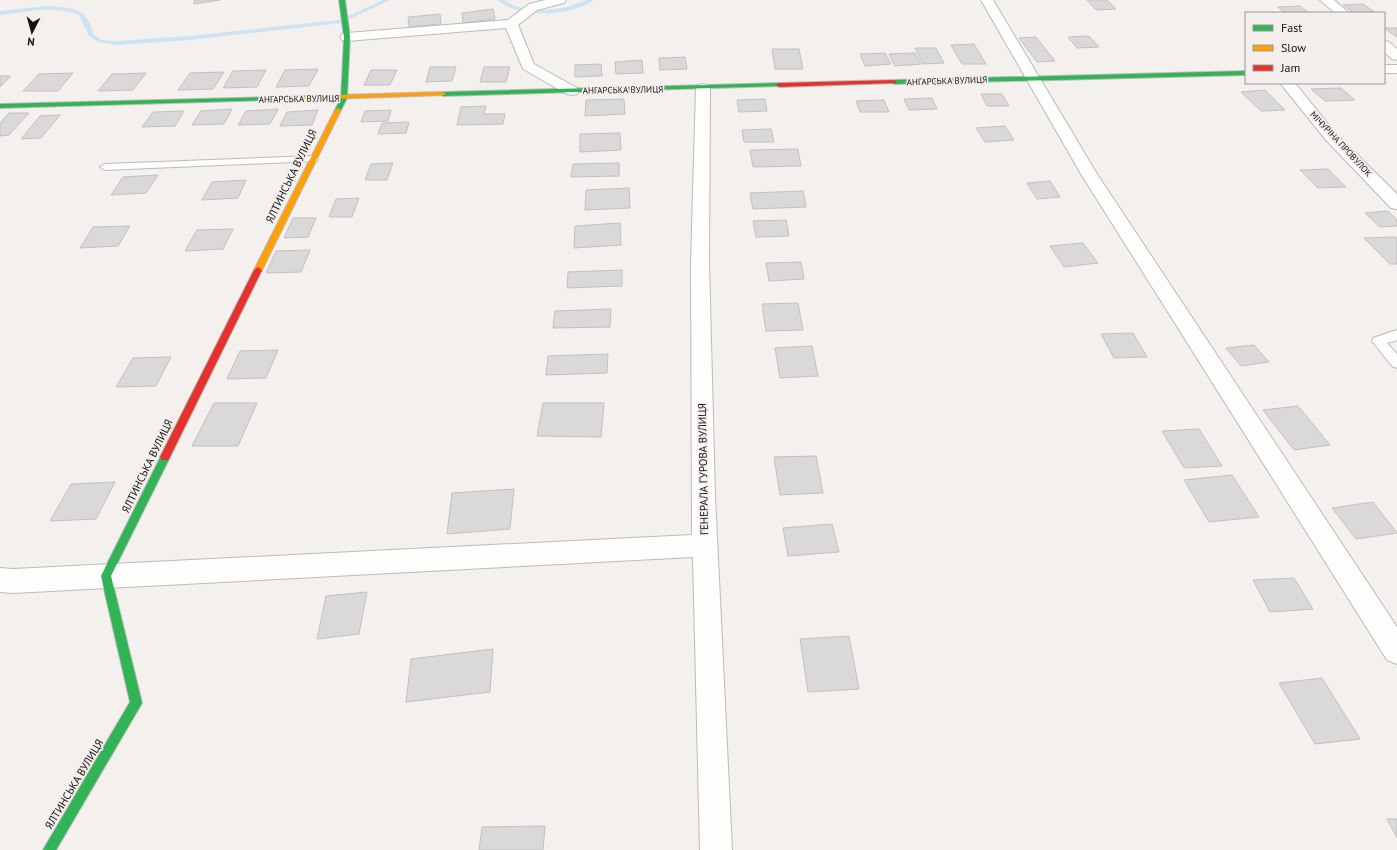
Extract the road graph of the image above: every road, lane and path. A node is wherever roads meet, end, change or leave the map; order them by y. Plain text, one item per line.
1 (342, 0) edge
2 (560, 0) edge
3 (986, 0) edge
4 (1326, 0) edge
5 (1342, 12) edge
6 (515, 20) junction
7 (347, 37) junction
8 (1385, 46) edge
9 (1397, 56) edge
10 (1385, 69) edge
11 (1397, 69) edge
12 (1245, 73) edge
13 (1034, 78) junction
14 (1288, 84) edge
15 (703, 88) junction
16 (572, 91) junction
17 (344, 98) junction
18 (0, 106) edge
19 (313, 159) junction
20 (105, 167) dead end
21 (1397, 204) edge
22 (1397, 335) edge
23 (1397, 363) edge
24 (704, 545) junction
25 (106, 576) junction
26 (0, 580) edge
27 (1397, 652) edge
28 (49, 850) edge
29 (716, 850) edge

1 - 7 street
2 - 6 street
3 - 13 street
4 - 5 street
6 - 7 street
6 - 16 street
7 - 17 street
8 - 9 street
10 - 11 street
12 - 13 street, АНГАРСЬКА ВУЛИЦЯ
13 - 15 street, АНГАРСЬКА ВУЛИЦЯ
13 - 27 street
14 - 21 street, МІЧУРІНА ПРОВУЛОК
15 - 16 street, АНГАРСЬКА ВУЛИЦЯ
15 - 24 street, ГЕНЕРАЛА ГУРОВА ВУЛИЦЯ
16 - 17 street, АНГАРСЬКА ВУЛИЦЯ
17 - 18 street, АНГАРСЬКА ВУЛИЦЯ
17 - 19 street, ЯЛТИНСЬКА ВУЛИЦЯ
19 - 20 lane
19 - 25 street, ЯЛТИНСЬКА ВУЛИЦЯ
22 - 23 lane
24 - 25 street
24 - 29 street, ГЕНЕРАЛА ГУРОВА ВУЛИЦЯ
25 - 26 street
25 - 28 street, ЯЛТИНСЬКА ВУЛИЦЯ

